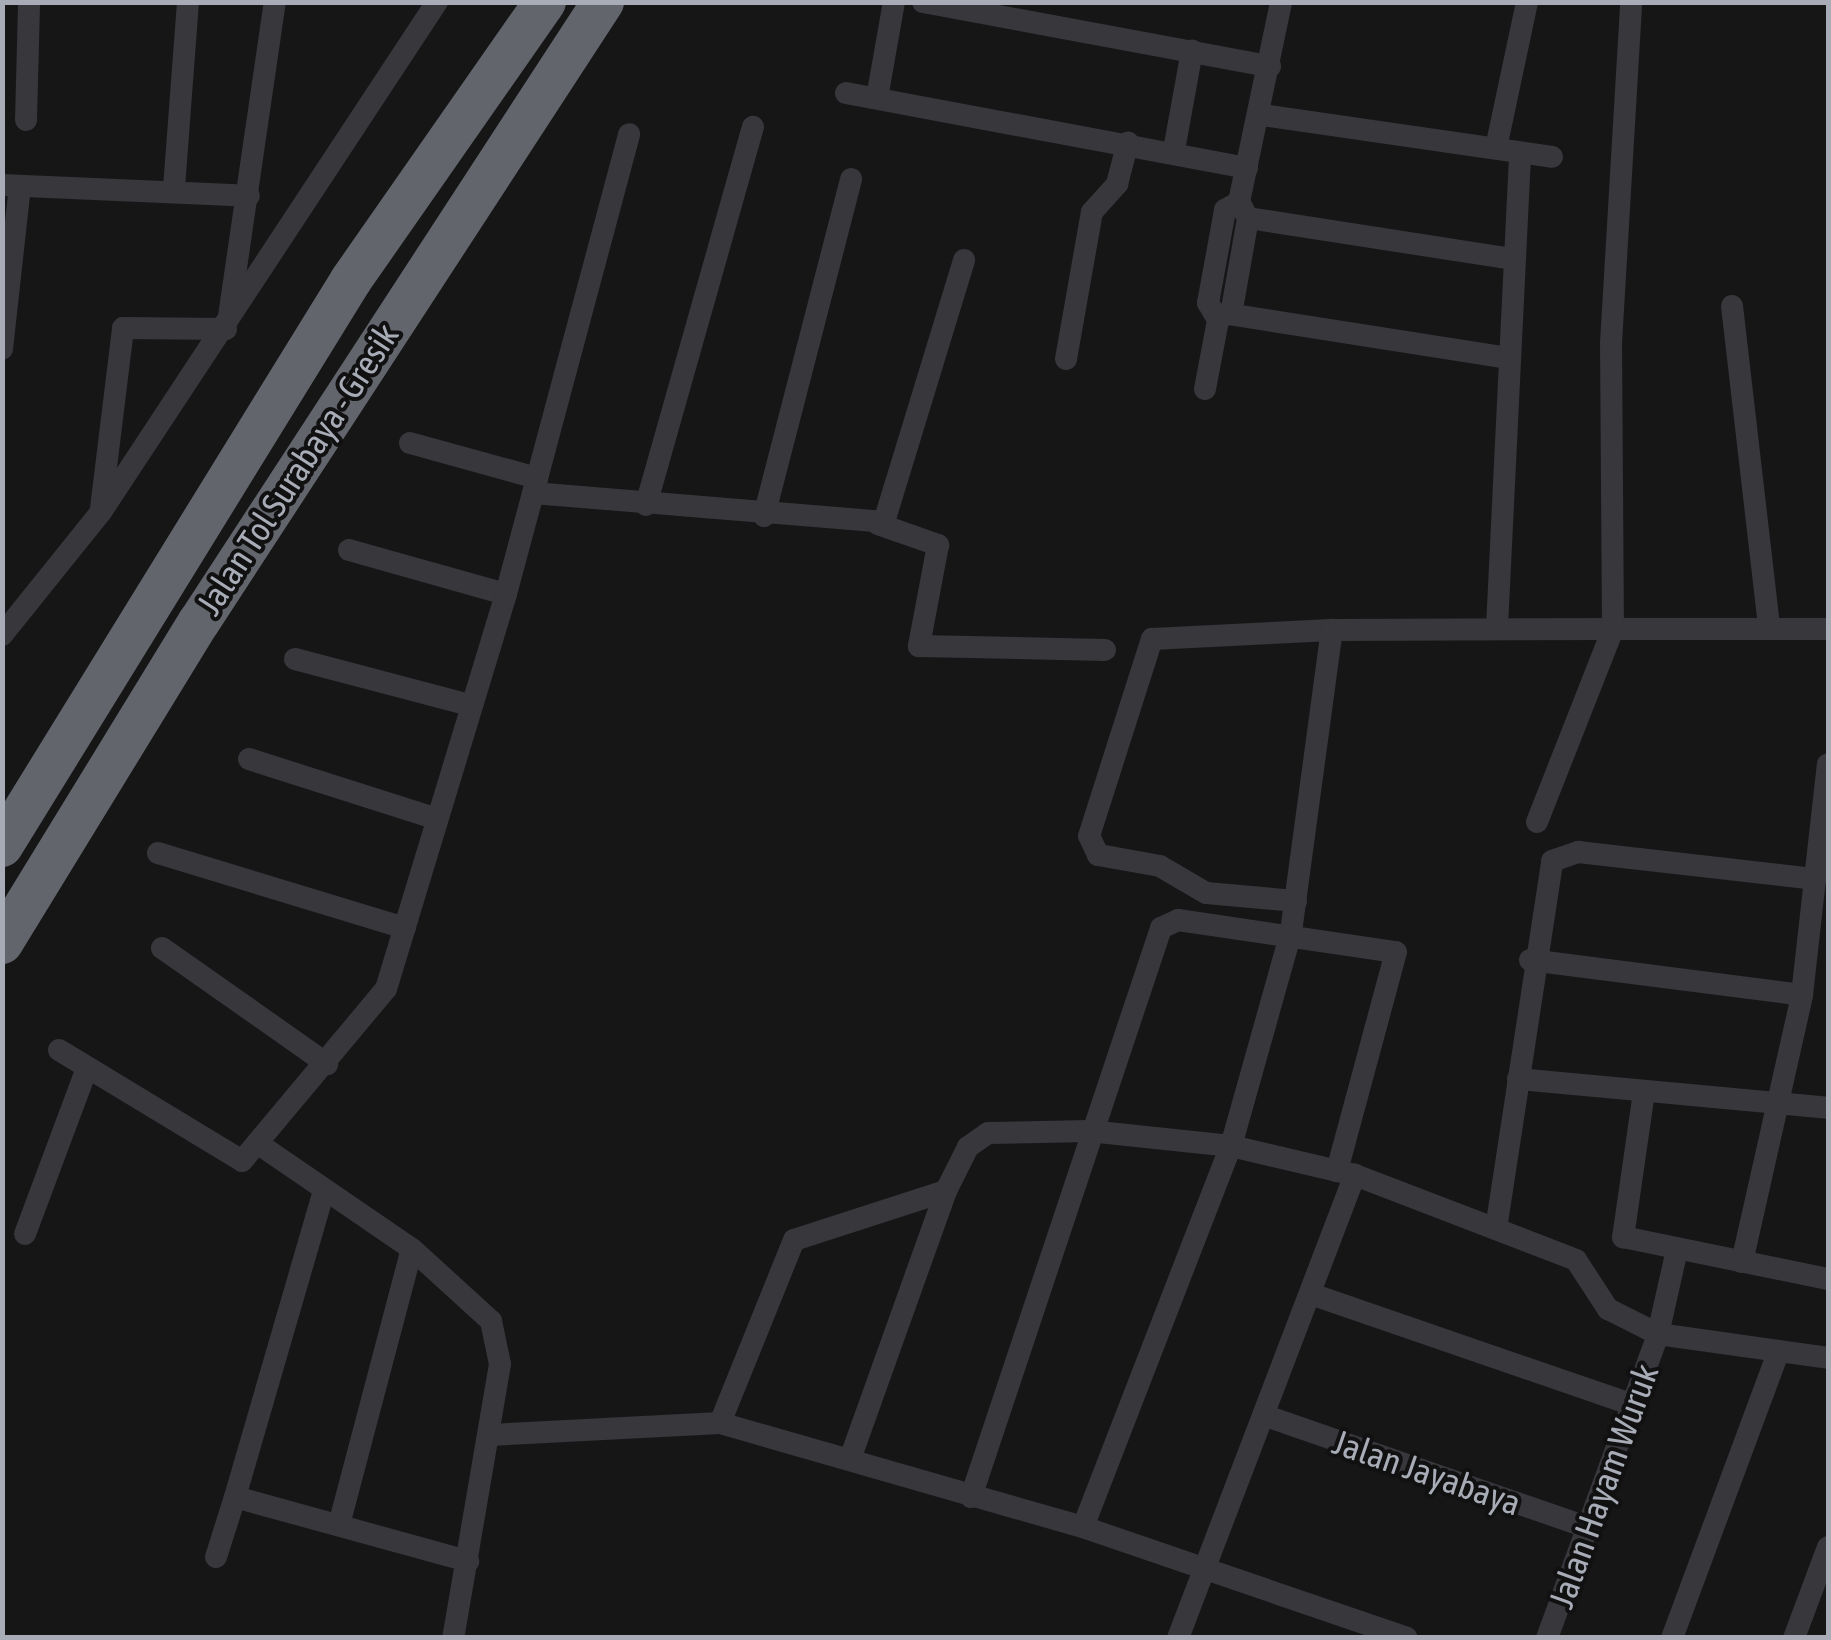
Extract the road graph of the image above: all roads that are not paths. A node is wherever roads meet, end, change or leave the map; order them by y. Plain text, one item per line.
1 (28, 2) edge
2 (188, 2) edge
3 (275, 2) edge
4 (437, 2) edge
5 (545, 2) edge
6 (603, 2) edge
7 (894, 2) edge
8 (923, 2) edge
9 (1281, 2) edge
10 (1527, 2) edge
11 (1632, 2) edge
12 (1192, 51) junction
13 (1270, 66) junction
14 (846, 94) dead end
15 (877, 98) junction
16 (1262, 114) junction
17 (26, 120) dead end
18 (754, 127) dead end
19 (629, 134) dead end
20 (1128, 142) junction
21 (1174, 150) junction
22 (1508, 150) junction
23 (1552, 158) dead end
24 (1247, 168) junction
25 (851, 178) dead end
26 (11, 185) edge
27 (174, 188) junction
28 (250, 196) junction
29 (1244, 210) junction
30 (1513, 259) junction
31 (964, 260) dead end
32 (1732, 306) dead end
33 (1223, 317) junction
34 (227, 326) junction
35 (2, 349) edge
36 (1508, 358) junction
37 (1066, 359) dead end
38 (1205, 388) dead end
39 (410, 443) dead end
40 (535, 485) junction
41 (646, 504) junction
42 (101, 512) junction
43 (764, 516) junction
44 (878, 524) junction
45 (349, 550) dead end
46 (506, 594) junction
47 (1768, 626) junction
48 (1497, 627) junction
49 (1613, 629) junction
50 (1828, 629) edge
51 (1332, 630) junction
52 (2, 634) edge
53 (1105, 650) dead end
54 (296, 659) dead end
55 (469, 706) junction
56 (249, 759) dead end
57 (1828, 764) edge
58 (431, 817) junction
59 (1538, 822) dead end
60 (2, 846) edge
61 (158, 854) dead end
62 (1814, 879) junction
63 (1296, 902) junction
64 (406, 928) junction
65 (1290, 932) junction
66 (2, 943) edge
67 (162, 948) dead end
68 (1530, 960) junction
69 (1802, 995) junction
70 (59, 1050) dead end
71 (326, 1064) junction
72 (87, 1068) junction
73 (1518, 1080) junction
74 (1644, 1092) junction
75 (1776, 1104) junction
76 (1828, 1108) edge
77 (1089, 1130) junction
78 (1231, 1146) junction
79 (263, 1147) junction
80 (1346, 1173) junction
81 (946, 1191) junction
82 (323, 1194) junction
83 (1496, 1229) junction
84 (25, 1234) dead end
85 (412, 1249) junction
86 (1677, 1250) junction
87 (1742, 1262) junction
88 (1828, 1279) edge
89 (1311, 1294) junction
90 (1658, 1334) junction
91 (1779, 1351) junction
92 (1828, 1358) edge
93 (1633, 1405) junction
94 (1266, 1416) junction
95 (720, 1423) junction
96 (490, 1435) junction
97 (850, 1458) junction
98 (971, 1496) junction
99 (235, 1497) junction
100 (340, 1521) junction
101 (1083, 1527) junction
102 (1588, 1528) junction
103 (1828, 1547) edge
104 (216, 1557) dead end
105 (468, 1562) junction
106 (1200, 1569) junction
107 (454, 1638) edge
108 (1178, 1638) edge
109 (1407, 1638) edge
110 (1547, 1638) edge
111 (1672, 1638) edge
112 (1794, 1638) edge

1 - 17 street
2 - 27 street
3 - 28 street
4 - 34 street
5 - 60 highway, Jalan Tol Surabaya - Gresik
6 - 66 highway, Jalan Tol Surabaya - Gresik
7 - 15 street
8 - 12 street
9 - 13 street
10 - 22 street
11 - 49 street
12 - 13 street
12 - 21 street
13 - 16 street
14 - 15 street
15 - 20 street
16 - 22 street
16 - 24 street
18 - 41 street
19 - 40 street
20 - 21 street
20 - 37 street
21 - 24 street
22 - 23 street
22 - 30 street
24 - 29 street
25 - 43 street
26 - 27 street
26 - 35 street
27 - 28 street
28 - 34 street
29 - 30 street
29 - 33 street
30 - 36 street
31 - 44 street
32 - 47 street
33 - 36 street
33 - 38 street
34 - 42 street
34 - 42 street
36 - 48 street
39 - 40 street
40 - 41 street
40 - 46 street
41 - 43 street
42 - 52 street
43 - 44 street
44 - 53 street
45 - 46 street
46 - 55 street
47 - 49 street
47 - 50 street
48 - 49 street
48 - 51 street
49 - 59 street
51 - 63 street
51 - 63 street
54 - 55 street
55 - 58 street
56 - 58 street
57 - 62 street
58 - 64 street
61 - 64 street
62 - 68 street
62 - 69 street
63 - 65 street
64 - 71 street
65 - 77 street
65 - 78 street
65 - 80 street
67 - 71 street
68 - 69 street
68 - 73 street
69 - 75 street
70 - 72 street
71 - 79 street
72 - 79 street
72 - 84 street
73 - 74 street
73 - 83 street
74 - 75 street
74 - 86 street
75 - 76 street
75 - 87 street
77 - 78 street
77 - 81 street
77 - 98 street
78 - 80 street
78 - 101 street
79 - 82 street
80 - 83 street
80 - 89 street
81 - 95 street
81 - 97 street
82 - 85 street
82 - 99 street
83 - 90 street
85 - 96 street
85 - 100 street
86 - 87 street
86 - 90 street, Jalan Hayam Wuruk
87 - 88 street
89 - 93 street
89 - 94 street
90 - 91 street
90 - 93 street, Jalan Hayam Wuruk
91 - 92 street
91 - 111 street
93 - 102 street, Jalan Hayam Wuruk
94 - 102 street, Jalan Jayabaya
94 - 106 street
95 - 96 street
95 - 97 street
96 - 105 street
97 - 98 street
98 - 101 street
99 - 100 street
99 - 104 street
100 - 105 street
101 - 106 street
102 - 110 street, Jalan Hayam Wuruk
103 - 112 street
105 - 107 street
106 - 108 street
106 - 109 street

